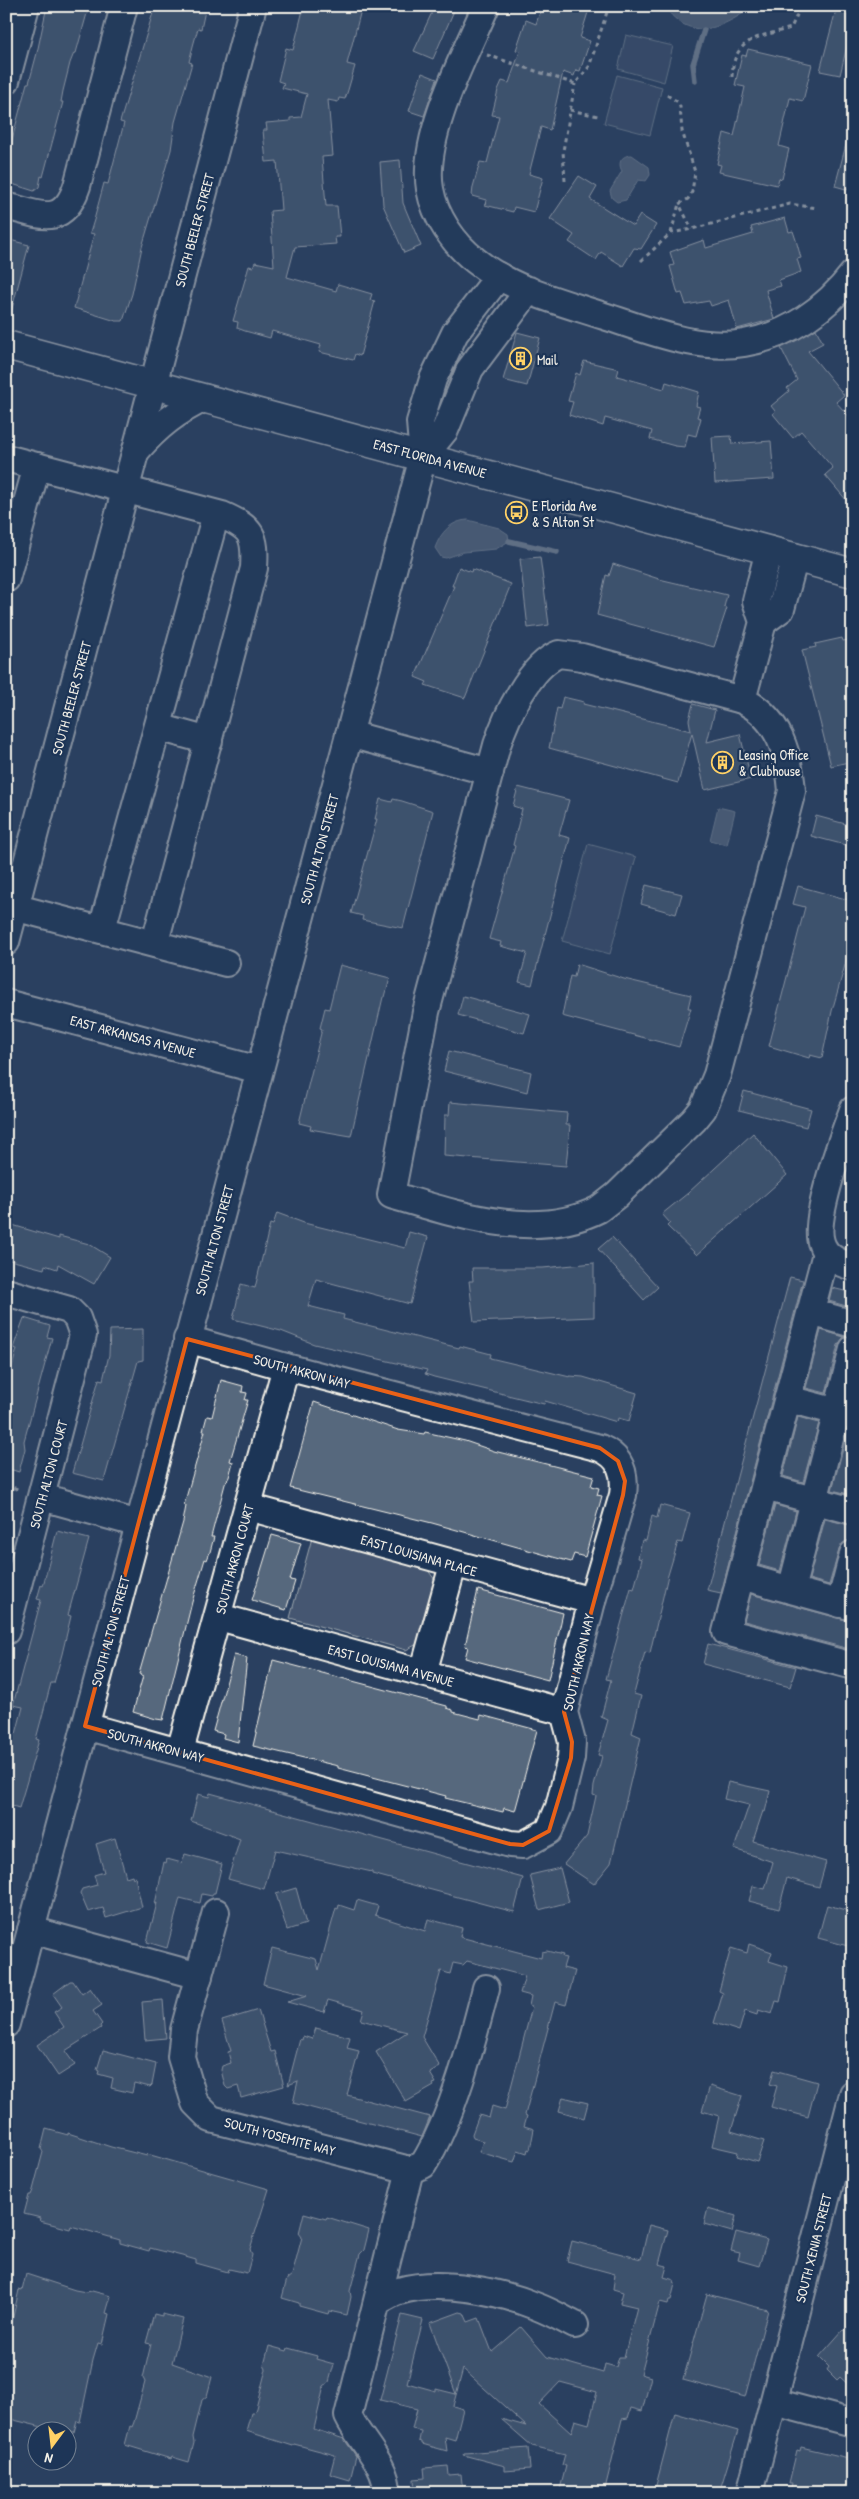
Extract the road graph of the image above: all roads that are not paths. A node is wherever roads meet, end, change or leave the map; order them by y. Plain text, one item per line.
1 (26, 6) edge
2 (124, 6) edge
3 (253, 6) edge
4 (486, 6) edge
5 (6, 82) edge
6 (6, 206) edge
7 (853, 274) edge
8 (499, 276) junction
9 (529, 290) junction
10 (6, 345) edge
11 (443, 355) junction
12 (470, 369) junction
13 (153, 384) junction
14 (205, 398) junction
15 (135, 453) junction
16 (423, 457) junction
17 (6, 458) edge
18 (37, 466) junction
19 (126, 489) junction
20 (216, 514) junction
21 (769, 550) junction
22 (795, 557) junction
23 (853, 573) edge
24 (6, 578) edge
25 (762, 622) junction
26 (742, 700) junction
27 (158, 727) junction
28 (350, 734) junction
29 (208, 741) junction
30 (490, 772) junction
31 (11, 906) edge
32 (102, 929) junction
33 (6, 942) edge
34 (155, 942) junction
35 (226, 963) dead end
36 (6, 1003) edge
37 (259, 1070) junction
38 (853, 1110) edge
39 (826, 1253) junction
40 (853, 1267) edge
41 (6, 1292) edge
42 (811, 1312) junction
43 (853, 1324) edge
44 (188, 1339) junction
45 (853, 1349) edge
46 (286, 1368) junction
47 (788, 1399) junction
48 (845, 1414) edge
49 (765, 1487) junction
50 (42, 1497) junction
51 (814, 1500) junction
52 (248, 1507) junction
53 (853, 1511) edge
54 (139, 1524) junction
55 (853, 1554) edge
56 (454, 1565) junction
57 (741, 1576) junction
58 (791, 1590) junction
59 (592, 1602) junction
60 (846, 1606) edge
61 (219, 1617) junction
62 (6, 1631) edge
63 (853, 1666) edge
64 (424, 1673) junction
65 (564, 1712) junction
66 (85, 1726) junction
67 (180, 1751) junction
68 (216, 1912) dead end
69 (31, 1930) junction
70 (199, 1976) junction
71 (486, 1988) dead end
72 (6, 2024) edge
73 (853, 2094) edge
74 (410, 2170) junction
75 (378, 2301) junction
76 (575, 2326) dead end
77 (774, 2402) junction
78 (853, 2423) edge
79 (387, 2493) edge
80 (750, 2493) edge

1 - 5 street
2 - 6 street
3 - 13 street, SOUTH BEELER STREET
4 - 8 street
7 - 9 street
8 - 9 street
8 - 11 street
9 - 12 street
10 - 13 main road, EAST FLORIDA AVENUE
11 - 12 street
11 - 16 street
12 - 16 street
13 - 14 main road, EAST FLORIDA AVENUE
13 - 15 street, SOUTH BEELER STREET
14 - 15 street, SOUTH BEELER STREET
14 - 16 main road, EAST FLORIDA AVENUE
15 - 19 street, SOUTH BEELER STREET
16 - 21 main road, EAST FLORIDA AVENUE
16 - 28 street, SOUTH ALTON STREET
17 - 18 street
18 - 19 street
18 - 24 street
19 - 20 street
19 - 31 street, SOUTH BEELER STREET
20 - 27 street
20 - 29 street
21 - 22 main road, EAST FLORIDA AVENUE
21 - 25 street
22 - 23 main road, EAST FLORIDA AVENUE
22 - 25 street
25 - 26 street
26 - 30 street
26 - 30 street
27 - 29 street
27 - 32 street
28 - 30 street
28 - 37 street, SOUTH ALTON STREET
29 - 34 street
31 - 32 street
31 - 33 street, SOUTH BEELER STREET
32 - 34 street
34 - 35 street
36 - 37 street, EAST ARKANSAS AVENUE
37 - 44 street, SOUTH ALTON STREET
38 - 39 street
39 - 40 street
39 - 42 street
41 - 50 street, SOUTH ALTON COURT
42 - 43 street
42 - 47 street
44 - 46 street, SOUTH AKRON WAY
44 - 54 street, SOUTH ALTON STREET
45 - 48 street
46 - 52 street, SOUTH AKRON COURT
46 - 59 street, SOUTH AKRON WAY
47 - 48 street
47 - 49 street
48 - 51 street
49 - 51 street
49 - 57 street
50 - 54 street
50 - 62 street, SOUTH ALTON COURT
51 - 53 street
51 - 58 street
52 - 56 street, EAST LOUISIANA PLACE
52 - 61 street, SOUTH AKRON COURT
54 - 66 street, SOUTH ALTON STREET
55 - 60 street
56 - 59 street, EAST LOUISIANA PLACE
56 - 64 street
57 - 58 street
57 - 63 street
58 - 60 street
59 - 65 street, SOUTH AKRON WAY
61 - 64 street, EAST LOUISIANA AVENUE
61 - 67 street, SOUTH AKRON COURT
64 - 65 street, EAST LOUISIANA AVENUE
65 - 67 street, SOUTH AKRON WAY
66 - 67 street, SOUTH AKRON WAY
66 - 69 street, SOUTH ALTON STREET
68 - 70 street, SOUTH YOSEMITE WAY
69 - 70 street
69 - 72 street, SOUTH ALTON STREET
70 - 74 street, SOUTH YOSEMITE WAY
71 - 74 street
73 - 77 street, SOUTH XENIA STREET
74 - 75 street
75 - 76 street
75 - 79 street
77 - 78 street
77 - 80 street, SOUTH XENIA STREET

